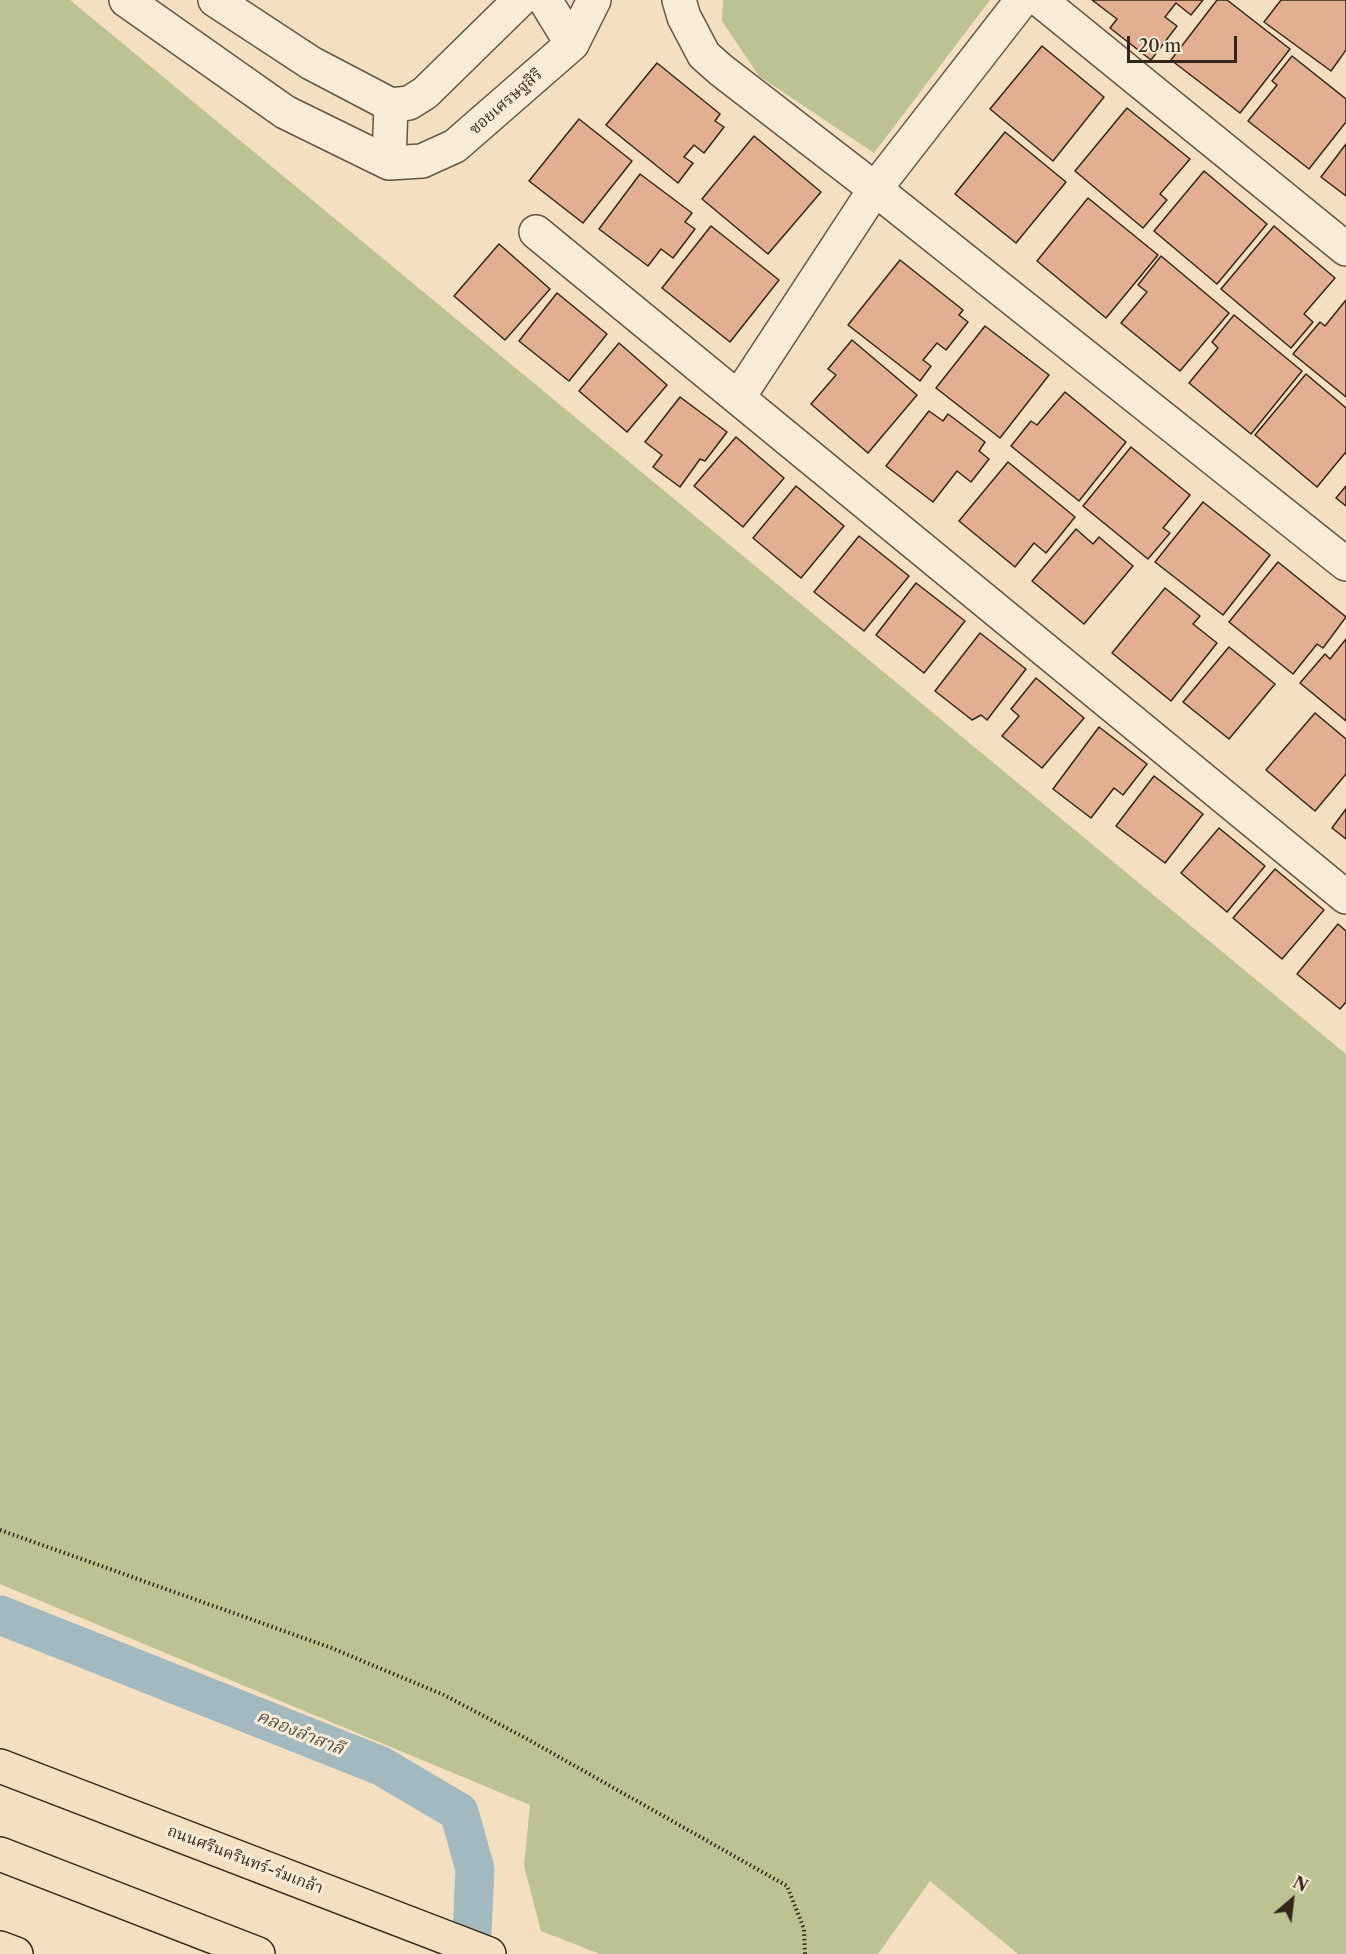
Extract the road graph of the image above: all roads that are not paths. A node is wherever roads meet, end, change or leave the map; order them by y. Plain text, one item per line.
1 (126, 0) edge
2 (215, 0) edge
3 (520, 0) edge
4 (545, 0) edge
5 (594, 0) edge
6 (680, 0) edge
7 (1022, 0) edge
8 (1040, 0) edge
9 (166, 12) edge
10 (572, 44) junction
11 (391, 105) junction
12 (389, 163) junction
13 (875, 189) junction
14 (536, 232) dead end
15 (1346, 249) edge
16 (738, 398) junction
17 (1346, 564) edge
18 (1346, 897) edge
19 (0, 1766) edge
20 (0, 1854) edge
21 (0, 1948) edge
22 (16, 1954) edge
23 (258, 1954) edge
24 (489, 1954) edge

1 - 9 street
2 - 11 street
3 - 11 street
4 - 10 street
5 - 10 street, ซอยเศรษฐสิริ
6 - 13 street
7 - 13 street
8 - 15 street
9 - 12 street
10 - 12 street, ซอยเศรษฐสิริ
11 - 12 street
13 - 16 street
13 - 17 street
14 - 16 street
16 - 18 street
19 - 24 main road, ถนนศรีนครินทร์-ร่มเกล้า
20 - 23 main road
21 - 22 main road

